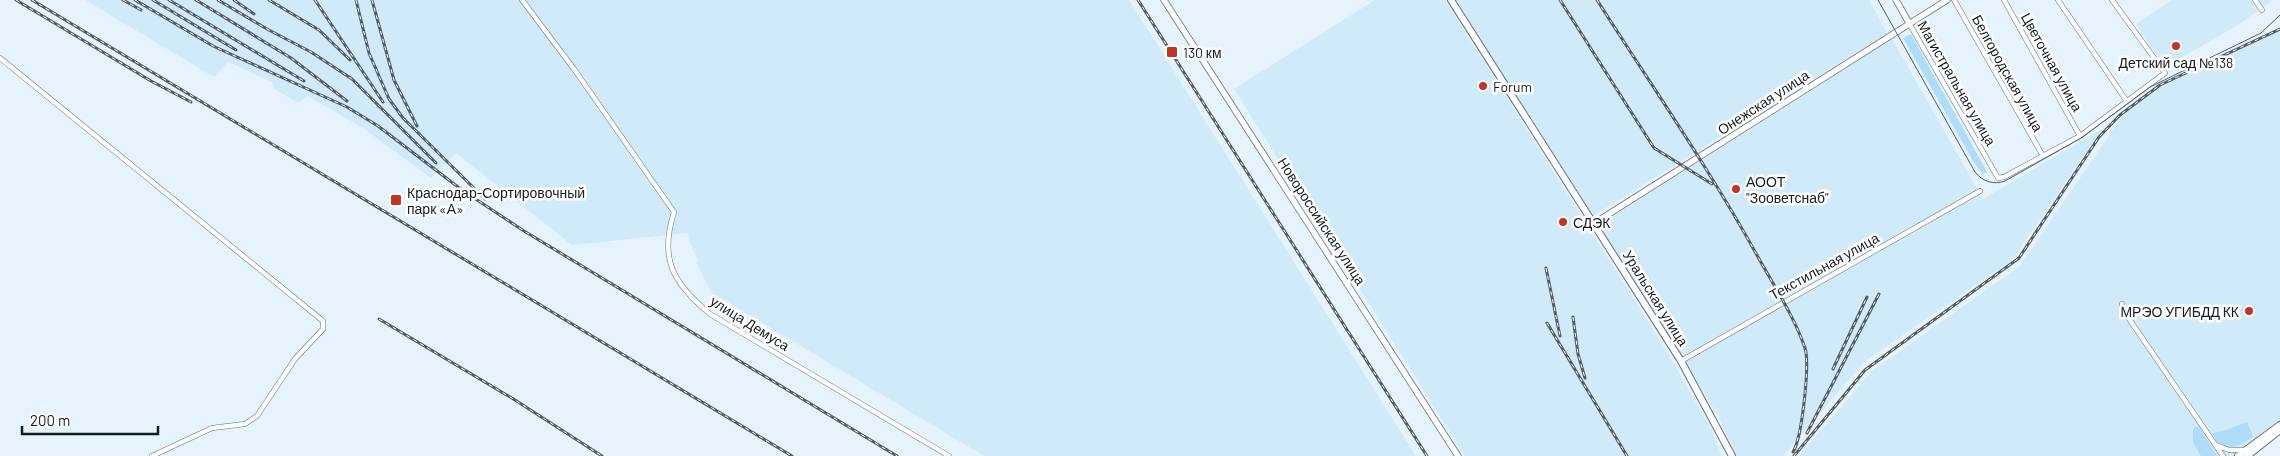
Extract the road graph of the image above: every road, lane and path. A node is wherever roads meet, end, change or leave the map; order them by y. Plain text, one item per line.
1 (522, 0) edge
2 (1164, 0) edge
3 (1450, 0) edge
4 (1896, 0) edge
5 (1947, 0) edge
6 (1954, 0) edge
7 (2004, 0) edge
8 (2058, 0) edge
9 (2112, 0) edge
10 (2256, 0) edge
11 (2262, 10) dead end
12 (1909, 23) junction
13 (0, 58) edge
14 (2126, 100) junction
15 (2080, 136) junction
16 (2043, 156) junction
17 (1980, 191) dead end
18 (1593, 224) junction
19 (2122, 304) dead end
20 (1680, 362) junction
21 (2280, 425) edge
22 (2280, 430) edge
23 (2213, 443) junction
24 (2246, 453) edge
25 (152, 456) edge
26 (949, 456) edge
27 (1458, 456) edge
28 (1731, 456) edge
29 (2221, 456) edge
30 (2238, 456) edge

1 - 26 street, улица Демуса
2 - 27 street, Новороссийская улица
3 - 18 main road, Уральская улица
4 - 12 street, Магистральная улица
5 - 12 street, Онежская улица
6 - 16 street, Белгородская улица
7 - 15 street, Цветочная улица
8 - 14 street
9 - 14 street
10 - 11 street
12 - 16 street, Магистральная улица
12 - 18 street, Онежская улица
13 - 25 street
14 - 15 street
15 - 16 street
17 - 20 street, Текстильная улица
18 - 20 main road, Уральская улица
19 - 23 street
20 - 28 main road, Уральская улица
21 - 24 main road
22 - 24 main road
23 - 24 street
23 - 29 street
24 - 30 main road

